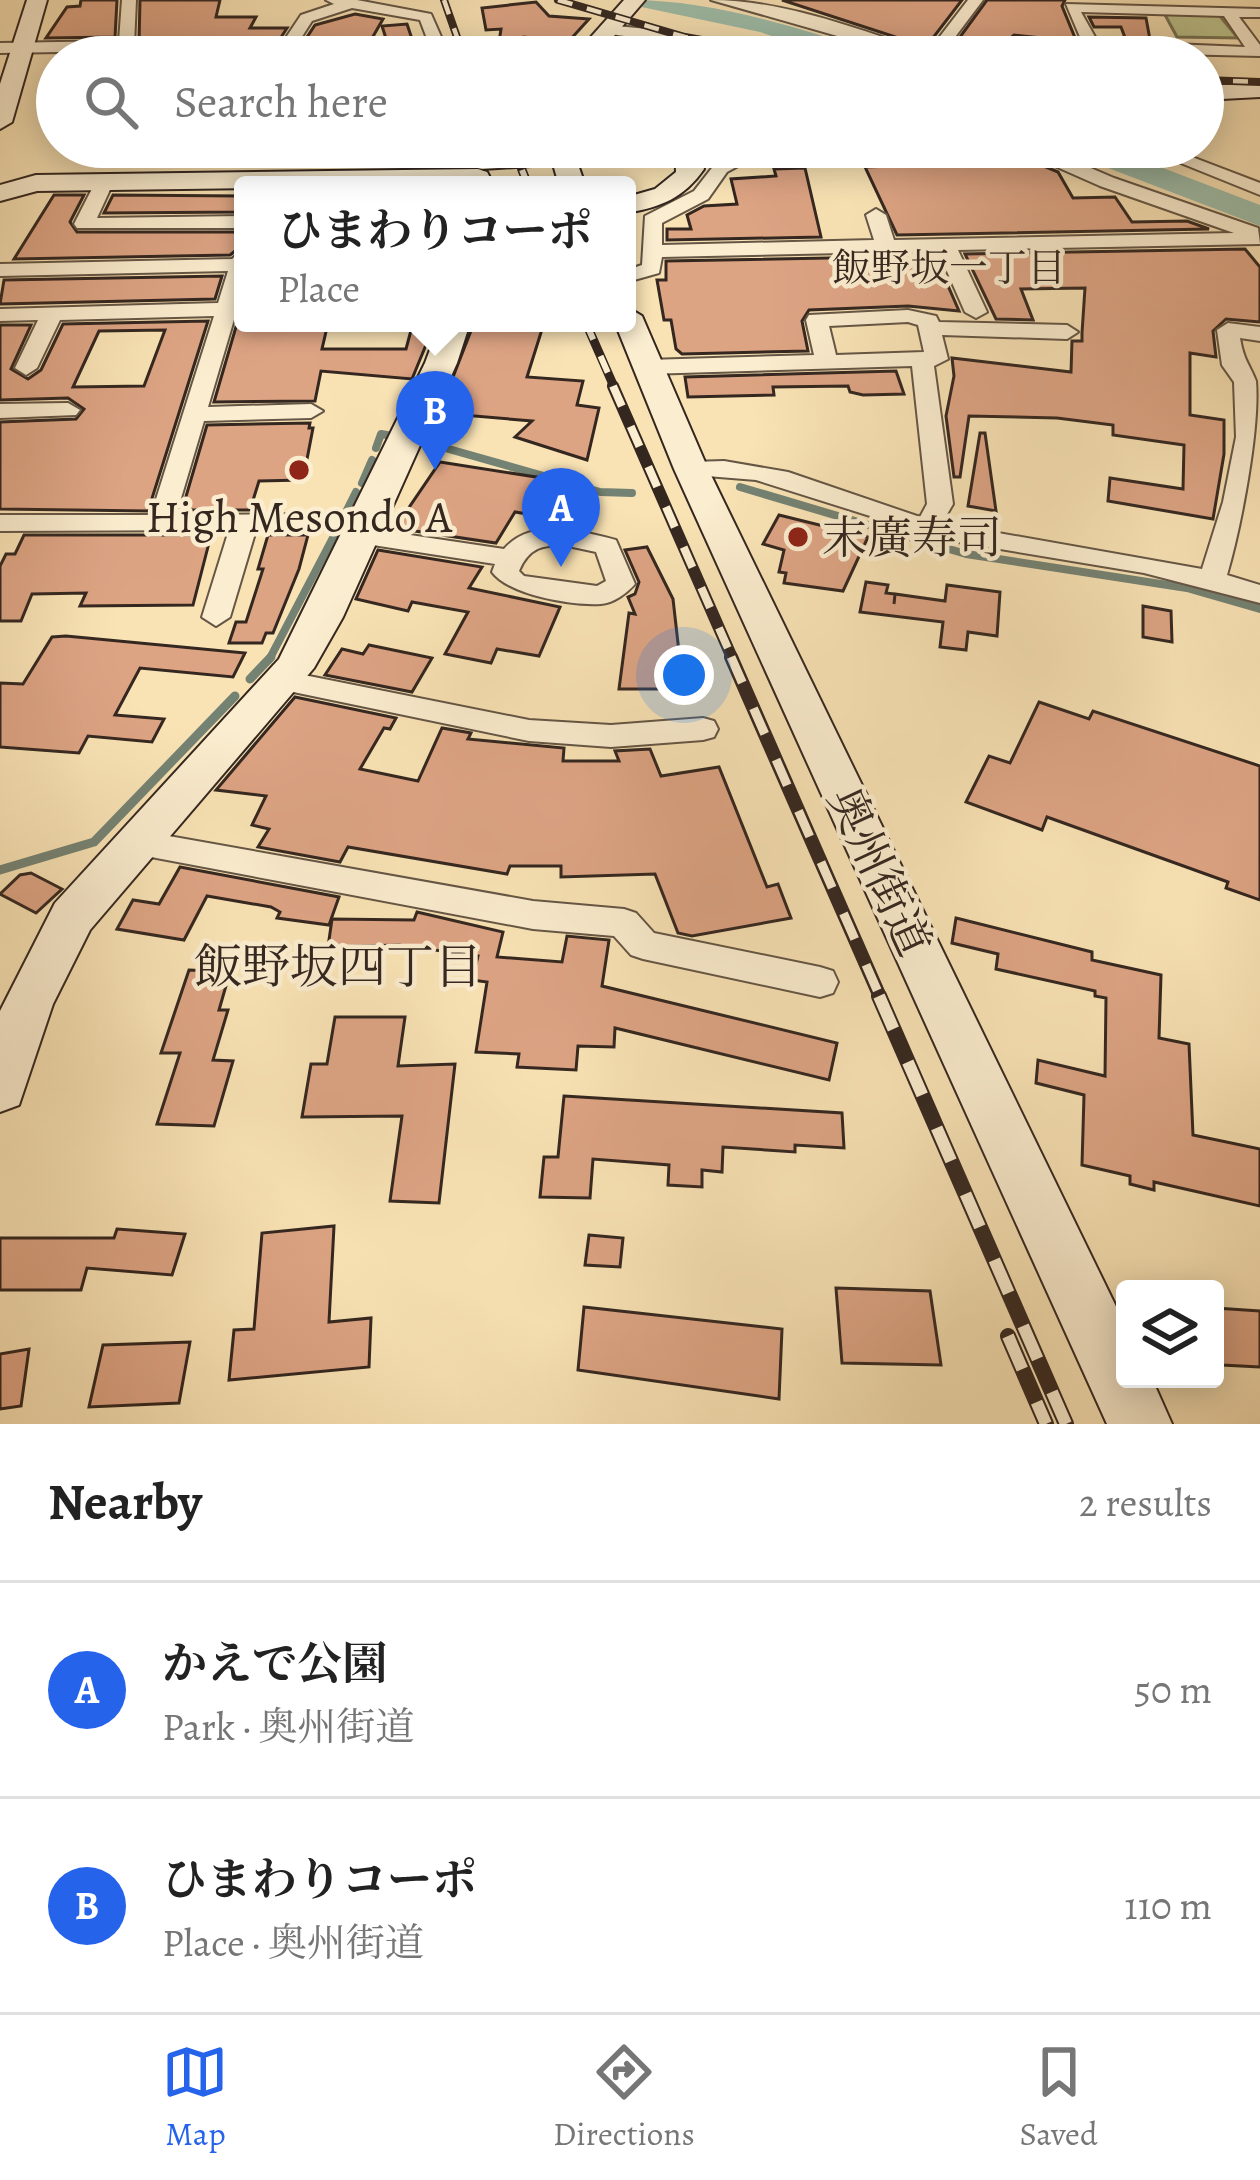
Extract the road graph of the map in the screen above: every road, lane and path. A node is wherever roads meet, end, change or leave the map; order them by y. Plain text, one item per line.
1 (37, 0) edge
2 (129, 0) edge
3 (718, 0) edge
4 (976, 0) edge
5 (340, 3) edge
6 (783, 4) edge
7 (1154, 5) edge
8 (630, 6) edge
9 (1229, 13) junction
10 (1260, 13) edge
11 (607, 31) junction
12 (131, 36) edge
13 (294, 36) edge
14 (434, 36) edge
15 (603, 36) edge
16 (655, 36) edge
17 (872, 36) edge
18 (951, 36) edge
19 (1086, 36) edge
20 (1167, 36) edge
21 (12, 48) edge
22 (1224, 52) edge
23 (1256, 77) edge
24 (6, 83) edge
25 (1224, 87) edge
26 (1260, 103) edge
27 (1224, 105) edge
28 (0, 122) edge
29 (440, 168) edge
30 (691, 168) edge
31 (722, 168) edge
32 (1075, 168) edge
33 (1205, 168) edge
34 (345, 176) edge
35 (105, 182) junction
36 (234, 183) edge
37 (1260, 189) edge
38 (0, 193) edge
39 (636, 203) edge
40 (876, 215) dead end
41 (234, 222) edge
42 (1260, 237) edge
43 (945, 245) junction
44 (886, 246) junction
45 (651, 251) junction
46 (234, 260) edge
47 (0, 270) edge
48 (636, 274) edge
49 (234, 309) edge
50 (976, 311) dead end
51 (52, 314) junction
52 (234, 314) edge
53 (0, 315) edge
54 (931, 328) junction
55 (452, 332) edge
56 (633, 332) edge
57 (1067, 332) dead end
58 (1260, 334) edge
59 (922, 359) junction
60 (827, 362) junction
61 (647, 367) junction
62 (26, 368) dead end
63 (68, 410) dead end
64 (0, 411) edge
65 (311, 411) dead end
66 (195, 414) junction
67 (1254, 437) edge
68 (691, 470) junction
69 (1248, 504) edge
70 (244, 521) junction
71 (0, 523) edge
72 (161, 523) junction
73 (927, 526) junction
74 (363, 529) junction
75 (511, 559) dead end
76 (1214, 578) junction
77 (1260, 594) edge
78 (216, 617) dead end
79 (284, 681) junction
80 (703, 729) dead end
81 (135, 842) junction
82 (820, 982) dead end
83 (0, 1088) edge
84 (1139, 1424) edge

1 - 21 main road
2 - 12 street
3 - 6 street
4 - 18 street
5 - 13 street
5 - 14 street
6 - 17 street
7 - 9 street
7 - 19 street
7 - 20 street
8 - 11 main road
9 - 10 street
9 - 22 street
11 - 15 main road
11 - 16 street
21 - 24 main road
23 - 25 main road
24 - 28 main road
26 - 27 main road
29 - 34 main road
30 - 39 main road
31 - 45 street
32 - 42 street
33 - 37 street
35 - 36 main road
35 - 38 main road
35 - 41 street
40 - 44 street
42 - 43 street
43 - 44 street
43 - 50 street
44 - 45 street
45 - 48 street
46 - 47 street
49 - 51 street
51 - 53 street
51 - 62 street
52 - 66 street
54 - 57 street
54 - 59 street
54 - 60 street
55 - 74 main road
56 - 61 main road, 奥州街道
58 - 67 street
59 - 60 street
59 - 73 street
60 - 61 street
61 - 68 main road, 奥州街道
63 - 64 street
65 - 66 street
66 - 72 street
67 - 69 street
68 - 73 street
68 - 84 main road, 奥州街道
69 - 76 street
70 - 72 street
70 - 74 street
70 - 78 street
71 - 72 street
73 - 76 street
74 - 75 street
74 - 79 main road
76 - 77 street
79 - 80 street
79 - 81 main road
81 - 82 street
81 - 83 main road

